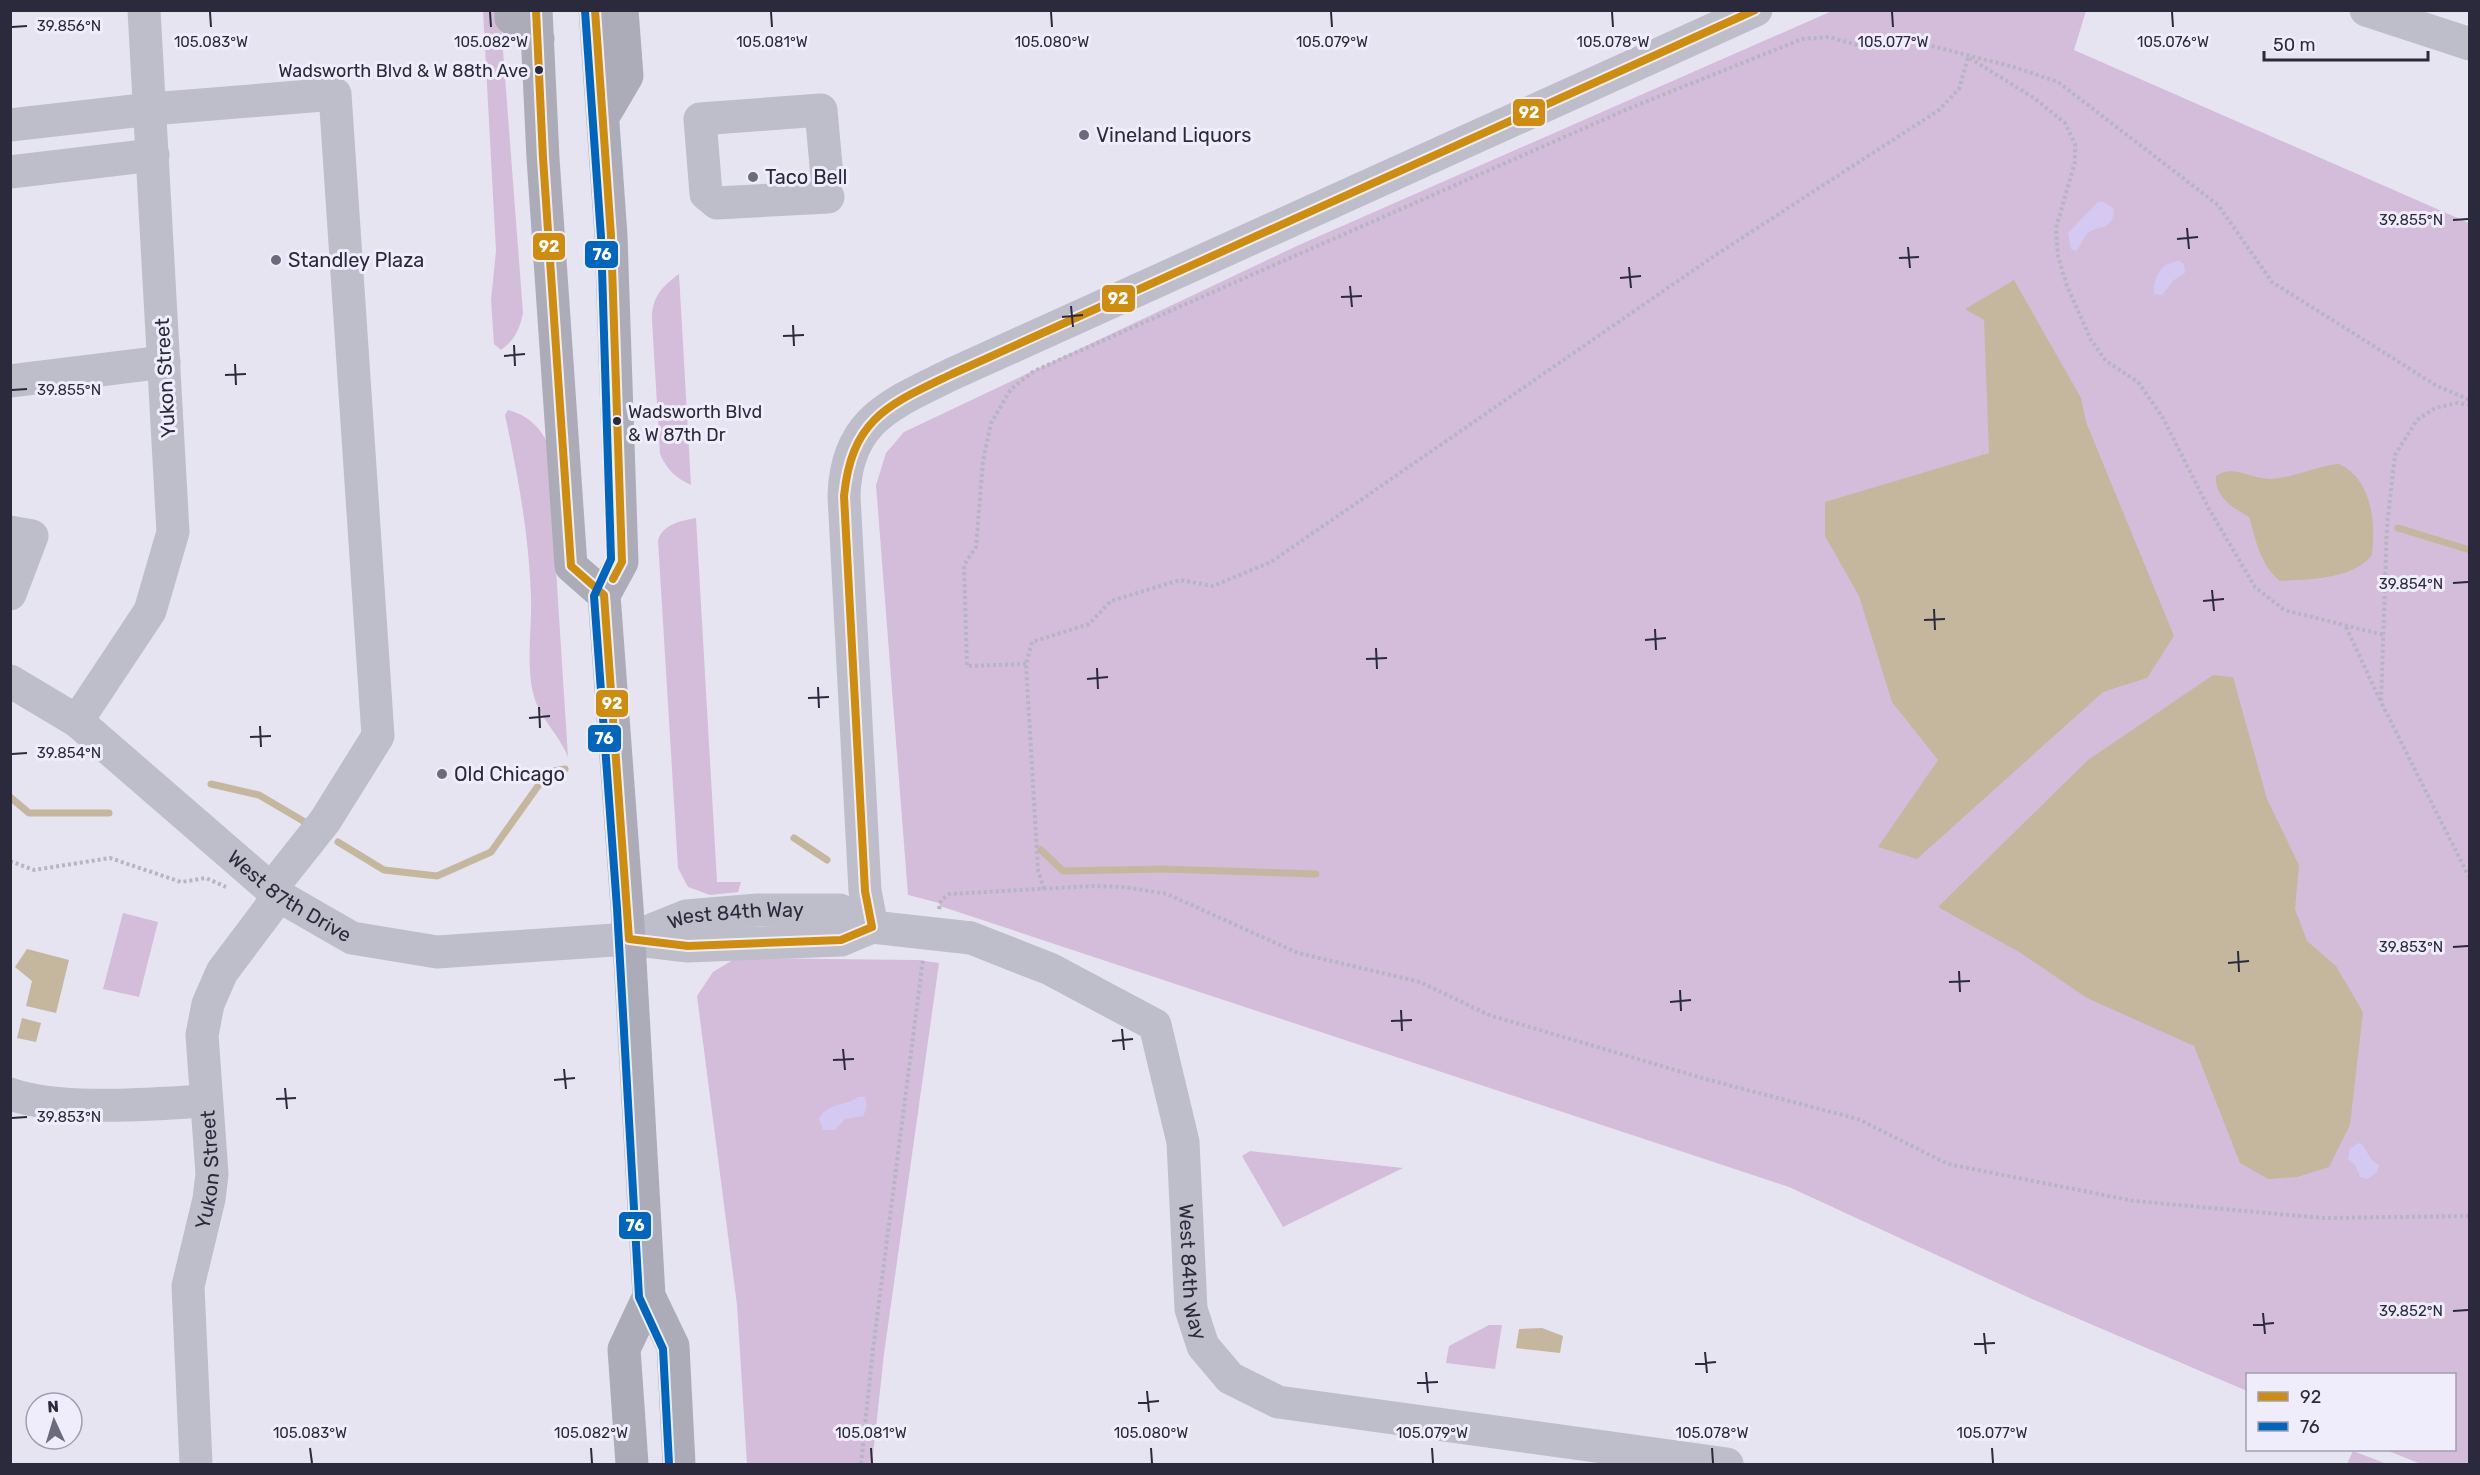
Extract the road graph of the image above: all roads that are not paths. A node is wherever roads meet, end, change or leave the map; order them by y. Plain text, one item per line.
1 (144, 10) edge
2 (510, 10) edge
3 (595, 10) edge
4 (622, 10) edge
5 (1756, 10) edge
6 (2366, 10) edge
7 (537, 25) edge
8 (2469, 44) edge
9 (151, 109) junction
10 (604, 115) junction
11 (10, 125) edge
12 (153, 155) junction
13 (10, 172) edge
14 (164, 362) junction
15 (10, 381) edge
16 (10, 532) edge
17 (10, 594) edge
18 (604, 595) junction
19 (10, 681) edge
20 (77, 721) junction
21 (275, 893) junction
22 (872, 927) junction
23 (629, 939) junction
24 (10, 1094) edge
25 (205, 1101) junction
26 (649, 1296) junction
27 (196, 1464) edge
28 (632, 1464) edge
29 (679, 1464) edge
30 (1727, 1464) edge

1 - 9 street, Yukon Street
2 - 7 main road
3 - 10 main road
4 - 10 main road
5 - 22 street
6 - 8 street
7 - 18 main road
9 - 11 street
9 - 12 street, Yukon Street
9 - 21 street, Yukon Street
10 - 18 main road
12 - 13 street
12 - 14 street, Yukon Street
14 - 15 street
14 - 20 street, Yukon Street
16 - 17 street
18 - 23 main road
19 - 20 street, West 87th Drive
20 - 21 street, West 87th Drive
21 - 23 street, West 87th Drive
21 - 25 street, Yukon Street
22 - 23 street, West 84th Way
22 - 30 street, West 84th Way
23 - 26 main road
24 - 25 street
25 - 27 street, Yukon Street
26 - 28 main road
26 - 29 main road

